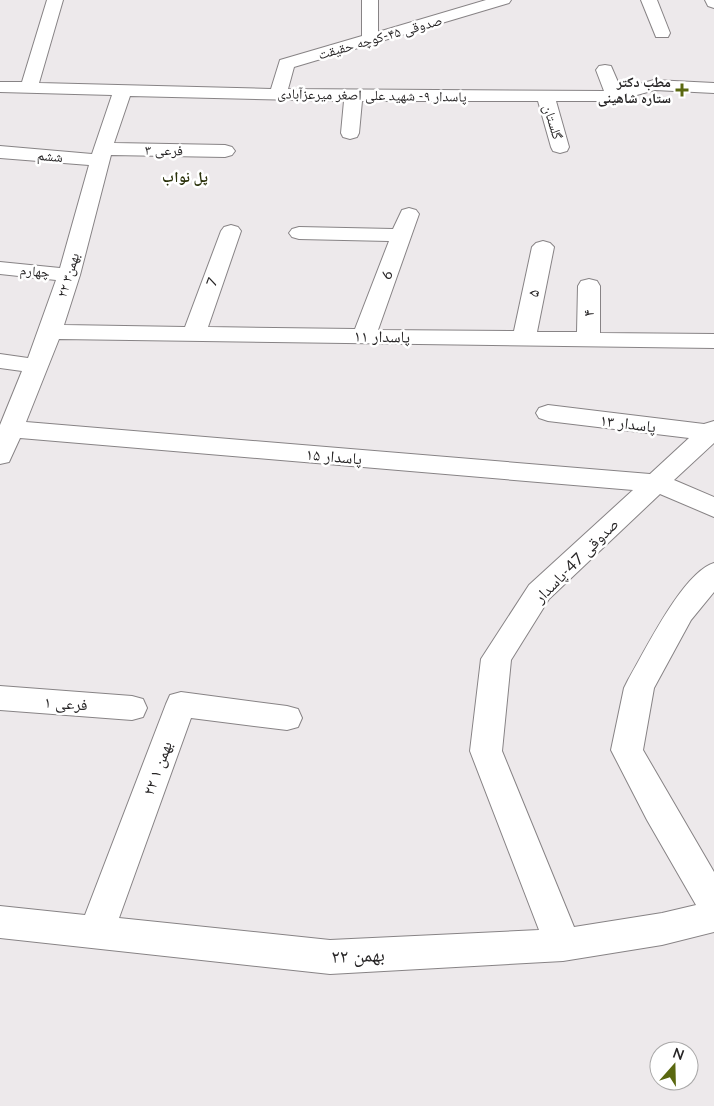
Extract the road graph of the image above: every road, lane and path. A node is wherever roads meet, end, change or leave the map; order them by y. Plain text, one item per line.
1 (55, 0) edge
2 (370, 0) edge
3 (502, 0) edge
4 (649, 0) edge
5 (662, 33) dead end
6 (370, 40) junction
7 (605, 70) dead end
8 (0, 87) edge
9 (29, 88) junction
10 (714, 88) edge
11 (123, 90) junction
12 (278, 94) junction
13 (353, 96) junction
14 (545, 96) junction
15 (616, 96) junction
16 (350, 133) dead end
17 (560, 147) dead end
18 (225, 151) dead end
19 (0, 152) edge
20 (102, 154) junction
21 (409, 214) dead end
22 (231, 231) dead end
23 (298, 233) dead end
24 (402, 235) junction
25 (543, 247) dead end
26 (0, 268) edge
27 (69, 275) junction
28 (589, 286) dead end
29 (50, 332) junction
30 (194, 334) junction
31 (364, 336) junction
32 (524, 338) junction
33 (588, 339) junction
34 (714, 341) edge
35 (0, 361) edge
36 (35, 366) junction
37 (548, 413) dead end
38 (12, 429) junction
39 (712, 431) edge
40 (0, 456) edge
41 (668, 487) junction
42 (714, 508) edge
43 (714, 572) edge
44 (0, 698) edge
45 (132, 708) dead end
46 (287, 718) dead end
47 (714, 904) edge
48 (714, 916) edge
49 (0, 922) edge
50 (96, 932) junction
51 (563, 945) junction

1 - 9 street
2 - 6 street
3 - 6 street, صدوقی ۴۵-کوچه حقیقت
4 - 5 street
6 - 12 street, صدوقی ۴۵-کوچه حقیقت
7 - 15 street
8 - 9 street, پاسدار ۹- شهید علی اصغر میرعزآبادی
9 - 11 street, پاسدار ۹- شهید علی اصغر میرعزآبادی
10 - 15 street, پاسدار ۹- شهید علی اصغر میرعزآبادی
11 - 12 street, پاسدار ۹- شهید علی اصغر میرعزآبادی
11 - 20 street, ۲۲ بهمن۳
12 - 13 street, پاسدار ۹- شهید علی اصغر میرعزآبادی
13 - 14 street, پاسدار ۹- شهید علی اصغر میرعزآبادی
13 - 16 street
14 - 15 street, پاسدار ۹- شهید علی اصغر میرعزآبادی
14 - 17 street, گلستان
18 - 20 street, فرعی ۳
19 - 20 street, ششم
20 - 27 street, ۲۲ بهمن۳
21 - 24 street, 6
22 - 30 street, 7
23 - 24 street
24 - 31 street, 6
25 - 32 street, ۵
26 - 27 street, چهارم
27 - 29 street, ۲۲ بهمن۳
28 - 33 street, ۴
29 - 30 street, پاسدار ۱۱
29 - 36 street, ۲۲ بهمن۳
30 - 31 street, پاسدار ۱۱
31 - 32 street, پاسدار ۱۱
32 - 33 street, پاسدار ۱۱
33 - 34 street, پاسدار ۱۱
35 - 36 street
36 - 38 street, ۲۲ بهمن۳
37 - 39 street, پاسدار ۱۳
38 - 40 street, ۲۲ بهمن۳
38 - 41 street, پاسدار ۱۵
39 - 41 street, صدوقی 47-پاسدار
41 - 42 street
41 - 51 street, صدوقی 47-پاسدار
43 - 47 street
44 - 45 street, فرعی ۱
46 - 50 street, ۲۲ بهمن ۱
48 - 51 street, ۲۲ بهمن
49 - 50 street, ۲۲ بهمن
50 - 51 street, ۲۲ بهمن

